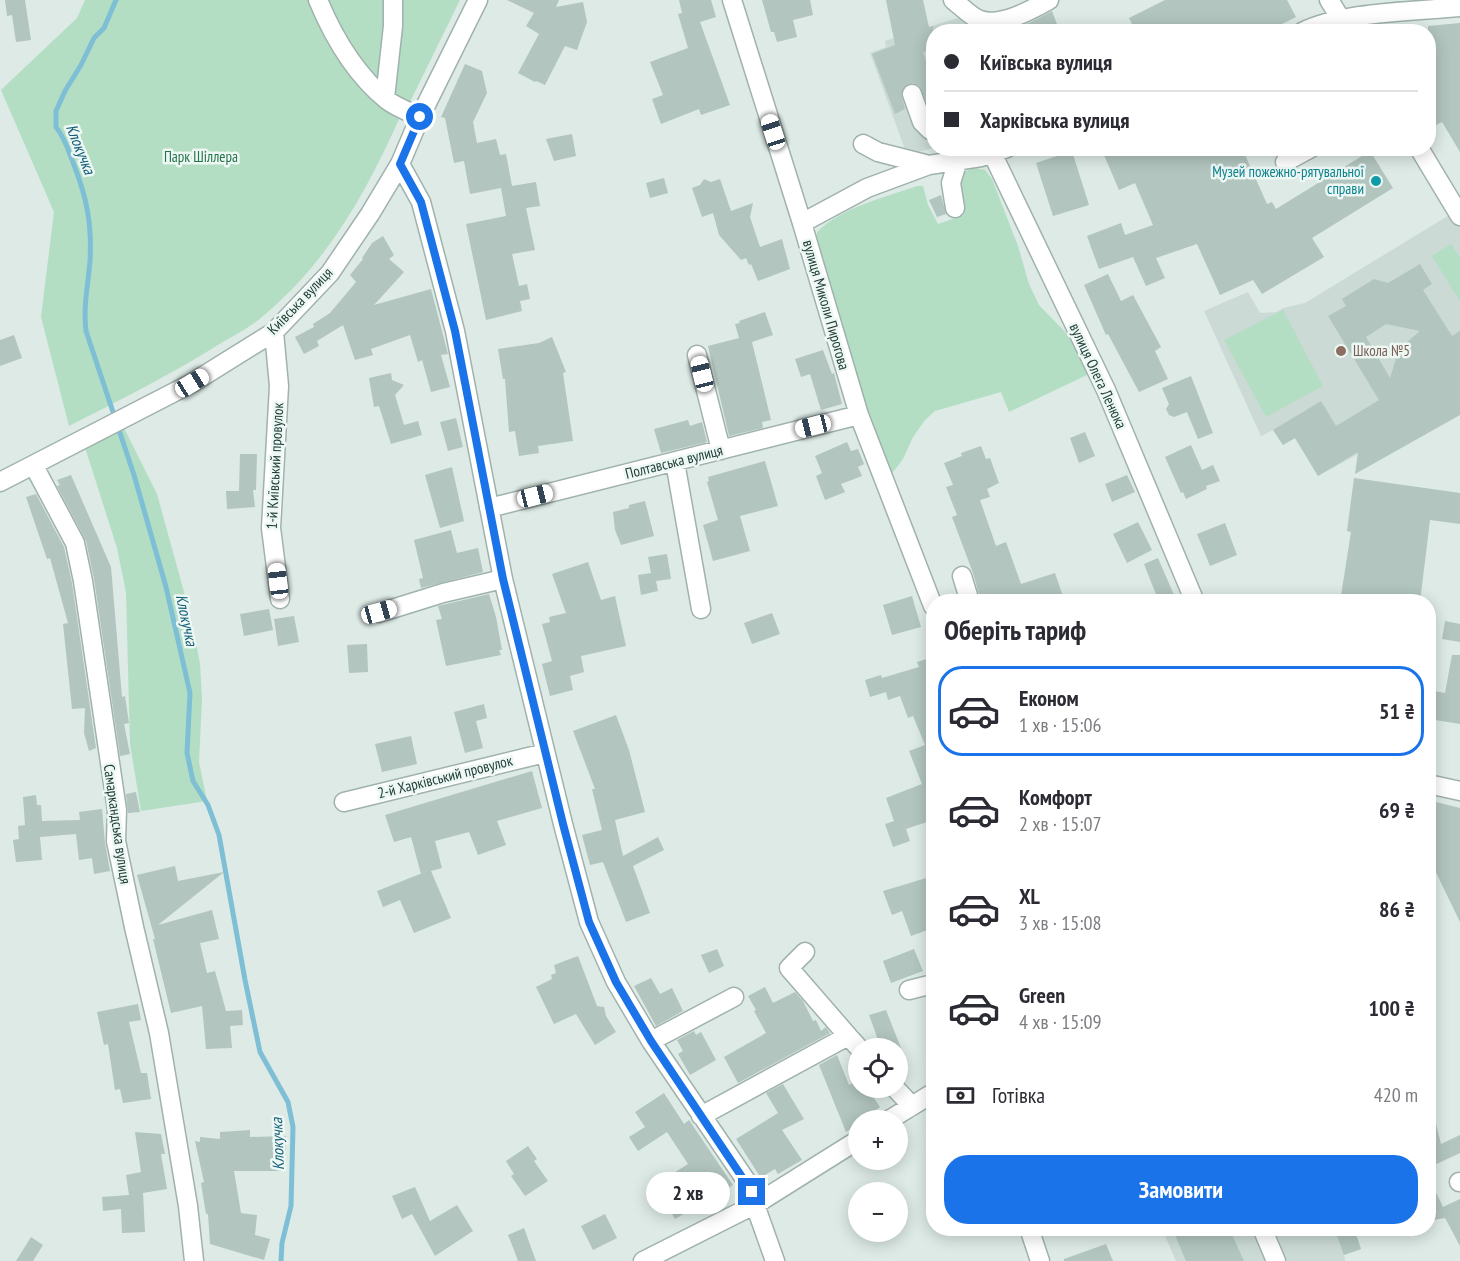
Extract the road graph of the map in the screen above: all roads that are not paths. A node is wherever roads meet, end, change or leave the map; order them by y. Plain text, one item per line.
1 (318, 0) edge
2 (393, 0) edge
3 (478, 0) edge
4 (732, 0) edge
5 (953, 0) edge
6 (1048, 0) edge
7 (1329, 0) edge
8 (1460, 7) edge
9 (1317, 24) edge
10 (1332, 24) edge
11 (1344, 24) edge
12 (1351, 24) edge
13 (912, 93) dead end
14 (385, 98) junction
15 (420, 117) junction
16 (926, 126) edge
17 (863, 144) dead end
18 (974, 156) edge
19 (991, 156) edge
20 (1296, 156) edge
21 (1424, 156) edge
22 (958, 160) junction
23 (1285, 162) dead end
24 (400, 164) junction
25 (929, 165) junction
26 (955, 208) dead end
27 (1460, 216) edge
28 (802, 223) junction
29 (273, 332) junction
30 (697, 356) dead end
31 (859, 415) junction
32 (721, 450) junction
33 (675, 462) junction
34 (34, 466) junction
35 (0, 482) edge
36 (489, 508) junction
37 (962, 576) dead end
38 (503, 579) junction
39 (928, 594) edge
40 (968, 594) edge
41 (1192, 594) edge
42 (280, 599) dead end
43 (701, 609) dead end
44 (379, 612) dead end
45 (545, 753) junction
46 (1436, 786) edge
47 (1460, 791) edge
48 (344, 802) dead end
49 (805, 952) dead end
50 (926, 986) edge
51 (909, 990) dead end
52 (734, 997) dead end
53 (850, 1038) edge
54 (651, 1041) junction
55 (848, 1044) edge
56 (926, 1097) edge
57 (904, 1098) edge
58 (912, 1106) junction
59 (905, 1110) edge
60 (701, 1116) junction
61 (848, 1146) edge
62 (756, 1204) junction
63 (1032, 1236) edge
64 (1265, 1236) edge
65 (194, 1261) edge
66 (643, 1261) edge
67 (775, 1261) edge
68 (1040, 1261) edge
69 (1276, 1261) edge

1 - 14 street
2 - 14 street
3 - 15 street, Київська вулиця
4 - 28 street, вулиця Миколи Пирогова
5 - 6 street
7 - 11 street
8 - 12 street
9 - 10 street
13 - 16 street
14 - 15 street
15 - 24 street, Київська вулиця
17 - 25 street
18 - 22 street
19 - 41 street, вулиця Олега Ленюка
20 - 23 street
21 - 27 street
22 - 25 street
22 - 26 street
24 - 29 street, Київська вулиця
24 - 36 street
25 - 28 street
28 - 31 street, вулиця Миколи Пирогова
29 - 34 street, Київська вулиця
29 - 42 street, 1-й Київський провулок
30 - 32 street
31 - 32 street, Полтавська вулиця
31 - 39 street, вулиця Миколи Пирогова
32 - 33 street, Полтавська вулиця
33 - 36 street, Полтавська вулиця
33 - 43 street
34 - 35 street, Київська вулиця
34 - 65 street, Самаркандська вулиця
36 - 38 street
37 - 40 street
38 - 44 street
38 - 45 street
45 - 48 street, 2-й Харківський провулок
45 - 54 street
46 - 47 street
49 - 53 street
50 - 51 street
52 - 54 street
54 - 60 street
55 - 60 street
56 - 58 street
57 - 58 street
58 - 59 street
60 - 62 street
61 - 62 street
62 - 66 street
62 - 67 street
63 - 68 street
64 - 69 street

